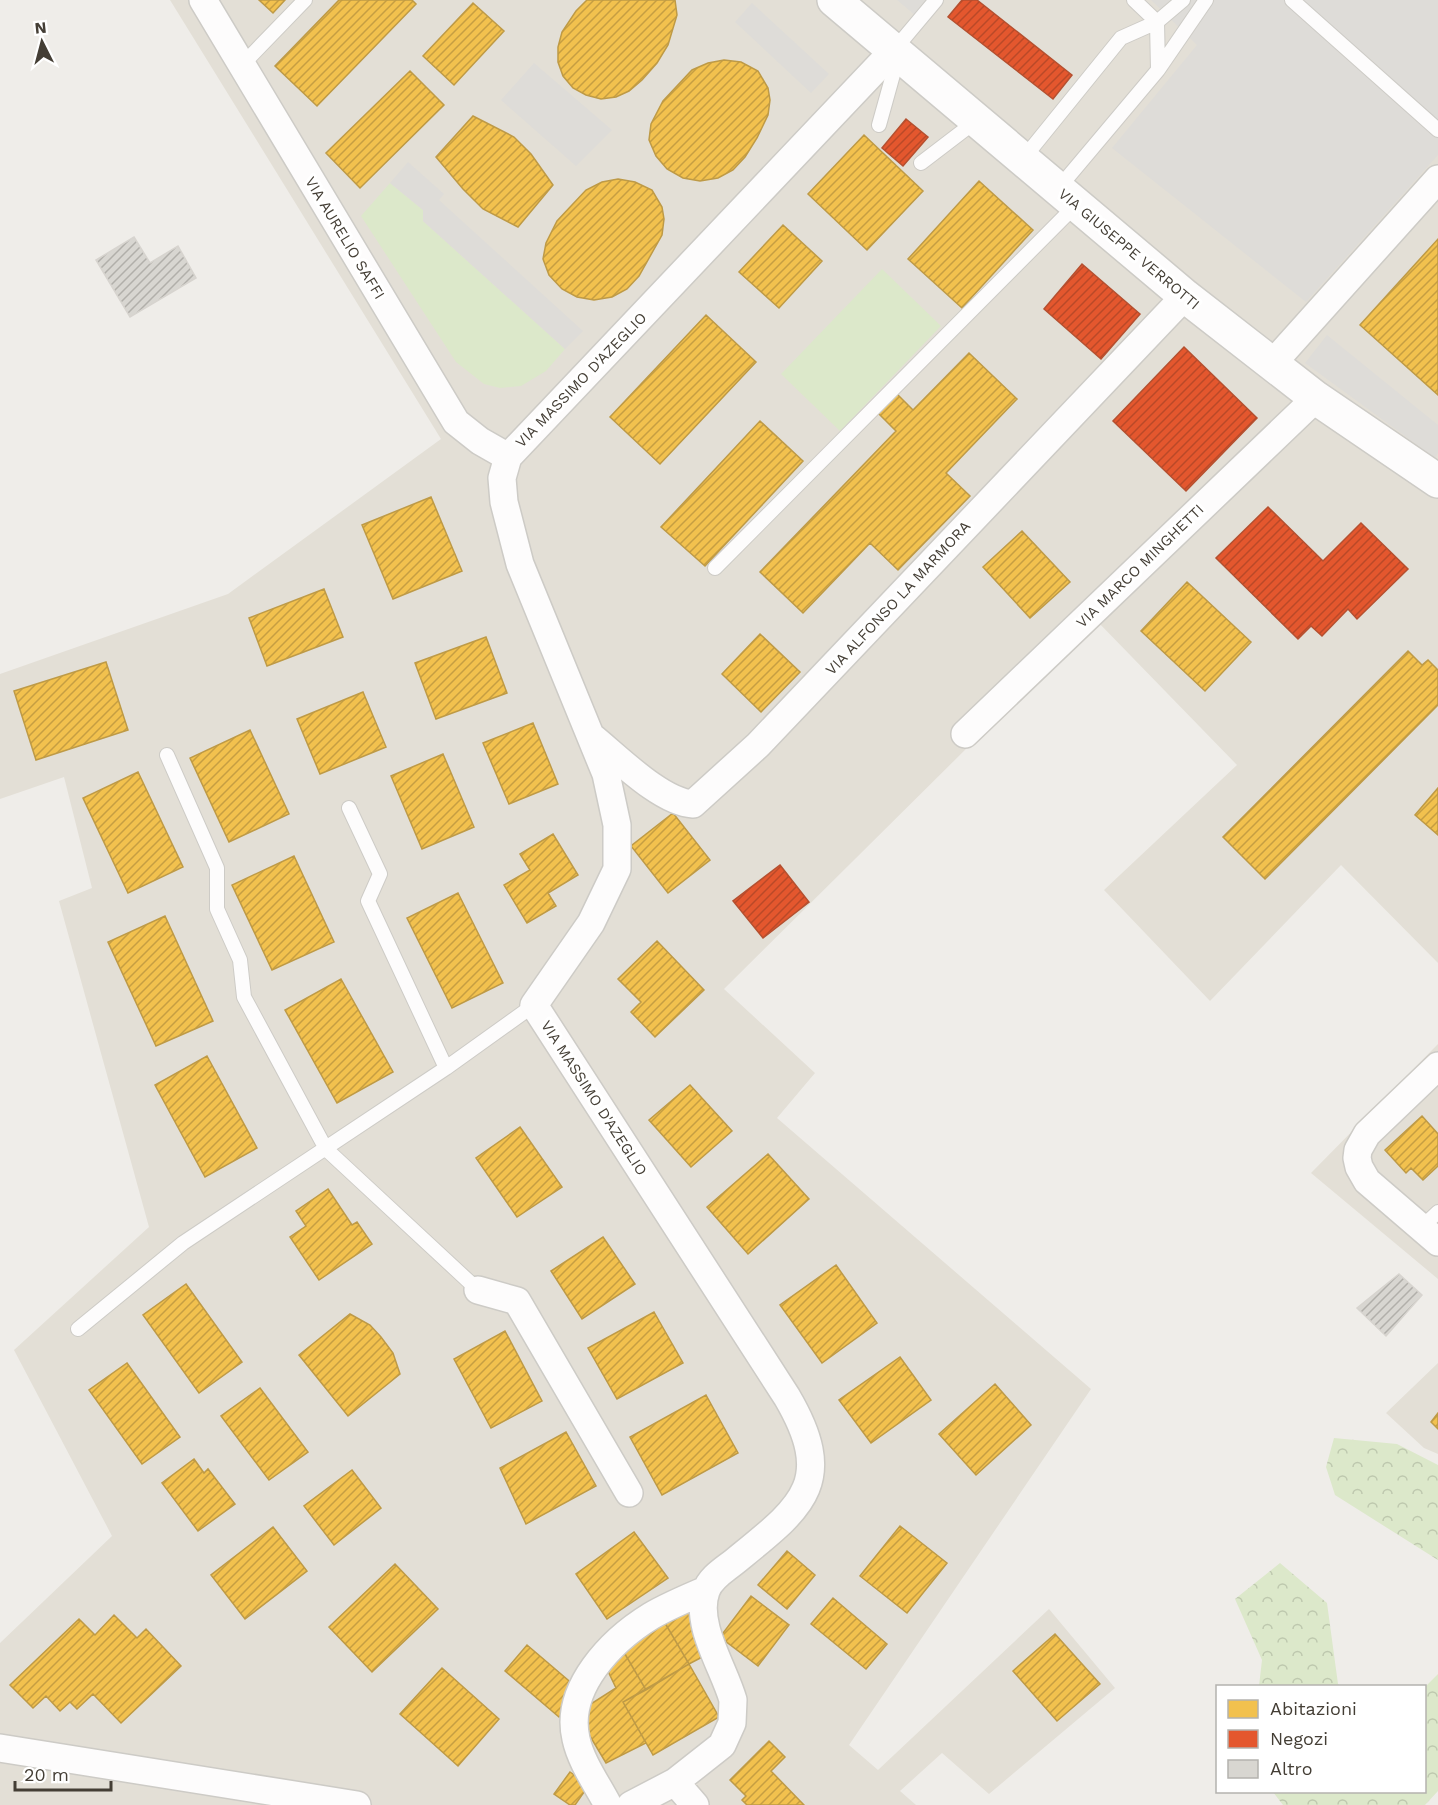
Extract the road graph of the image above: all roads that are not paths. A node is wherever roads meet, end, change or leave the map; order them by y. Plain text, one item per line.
1 (203, 0) edge
2 (305, 0) edge
3 (834, 0) edge
4 (936, 0) edge
5 (1134, 0) edge
6 (1183, 0) edge
7 (1206, 0) edge
8 (1292, 0) edge
9 (1157, 22) junction
10 (894, 50) junction
11 (242, 65) junction
12 (1158, 70) junction
13 (976, 121) junction
14 (879, 125) dead end
15 (1438, 130) edge
16 (1023, 159) junction
17 (921, 163) dead end
18 (1438, 179) edge
19 (1067, 197) junction
20 (1185, 296) junction
21 (1272, 364) junction
22 (1316, 398) junction
23 (508, 457) junction
24 (1438, 481) edge
25 (715, 568) dead end
26 (965, 734) dead end
27 (591, 736) junction
28 (167, 755) dead end
29 (349, 808) dead end
30 (534, 1005) junction
31 (1438, 1066) edge
32 (446, 1068) junction
33 (326, 1149) junction
34 (1433, 1227) edge
35 (478, 1290) joint
36 (78, 1329) dead end
37 (629, 1493) dead end
38 (706, 1590) junction
39 (0, 1748) edge
40 (675, 1782) junction
41 (357, 1805) edge
42 (608, 1805) edge
43 (631, 1805) edge
44 (695, 1805) edge

1 - 11 street, VIA AURELIO SAFFI
2 - 11 lane
3 - 10 street, VIA GIUSEPPE VERROTTI
4 - 10 lane
5 - 9 lane
6 - 9 lane
7 - 12 lane
8 - 15 lane
9 - 12 lane
9 - 16 lane
10 - 13 street, VIA GIUSEPPE VERROTTI
10 - 14 lane
10 - 23 street, VIA MASSIMO D'AZEGLIO
11 - 23 street, VIA AURELIO SAFFI
12 - 19 lane
13 - 16 street, VIA GIUSEPPE VERROTTI
13 - 17 lane
16 - 19 street, VIA GIUSEPPE VERROTTI
18 - 21 street
19 - 20 street, VIA GIUSEPPE VERROTTI
19 - 25 lane
20 - 21 street, VIA GIUSEPPE VERROTTI
20 - 27 street, VIA ALFONSO LA MARMORA
21 - 22 street, VIA GIUSEPPE VERROTTI
22 - 24 street, VIA GIUSEPPE VERROTTI
22 - 26 street, VIA MARCO MINGHETTI
23 - 27 street, VIA MASSIMO D'AZEGLIO
27 - 30 street, VIA MASSIMO D'AZEGLIO
28 - 33 lane
29 - 32 lane
30 - 32 lane
30 - 38 street, VIA MASSIMO D'AZEGLIO
31 - 34 street
32 - 33 lane
33 - 35 lane
33 - 36 lane
35 - 37 street
38 - 40 street
38 - 42 street
39 - 41 street
40 - 43 street
40 - 44 street

